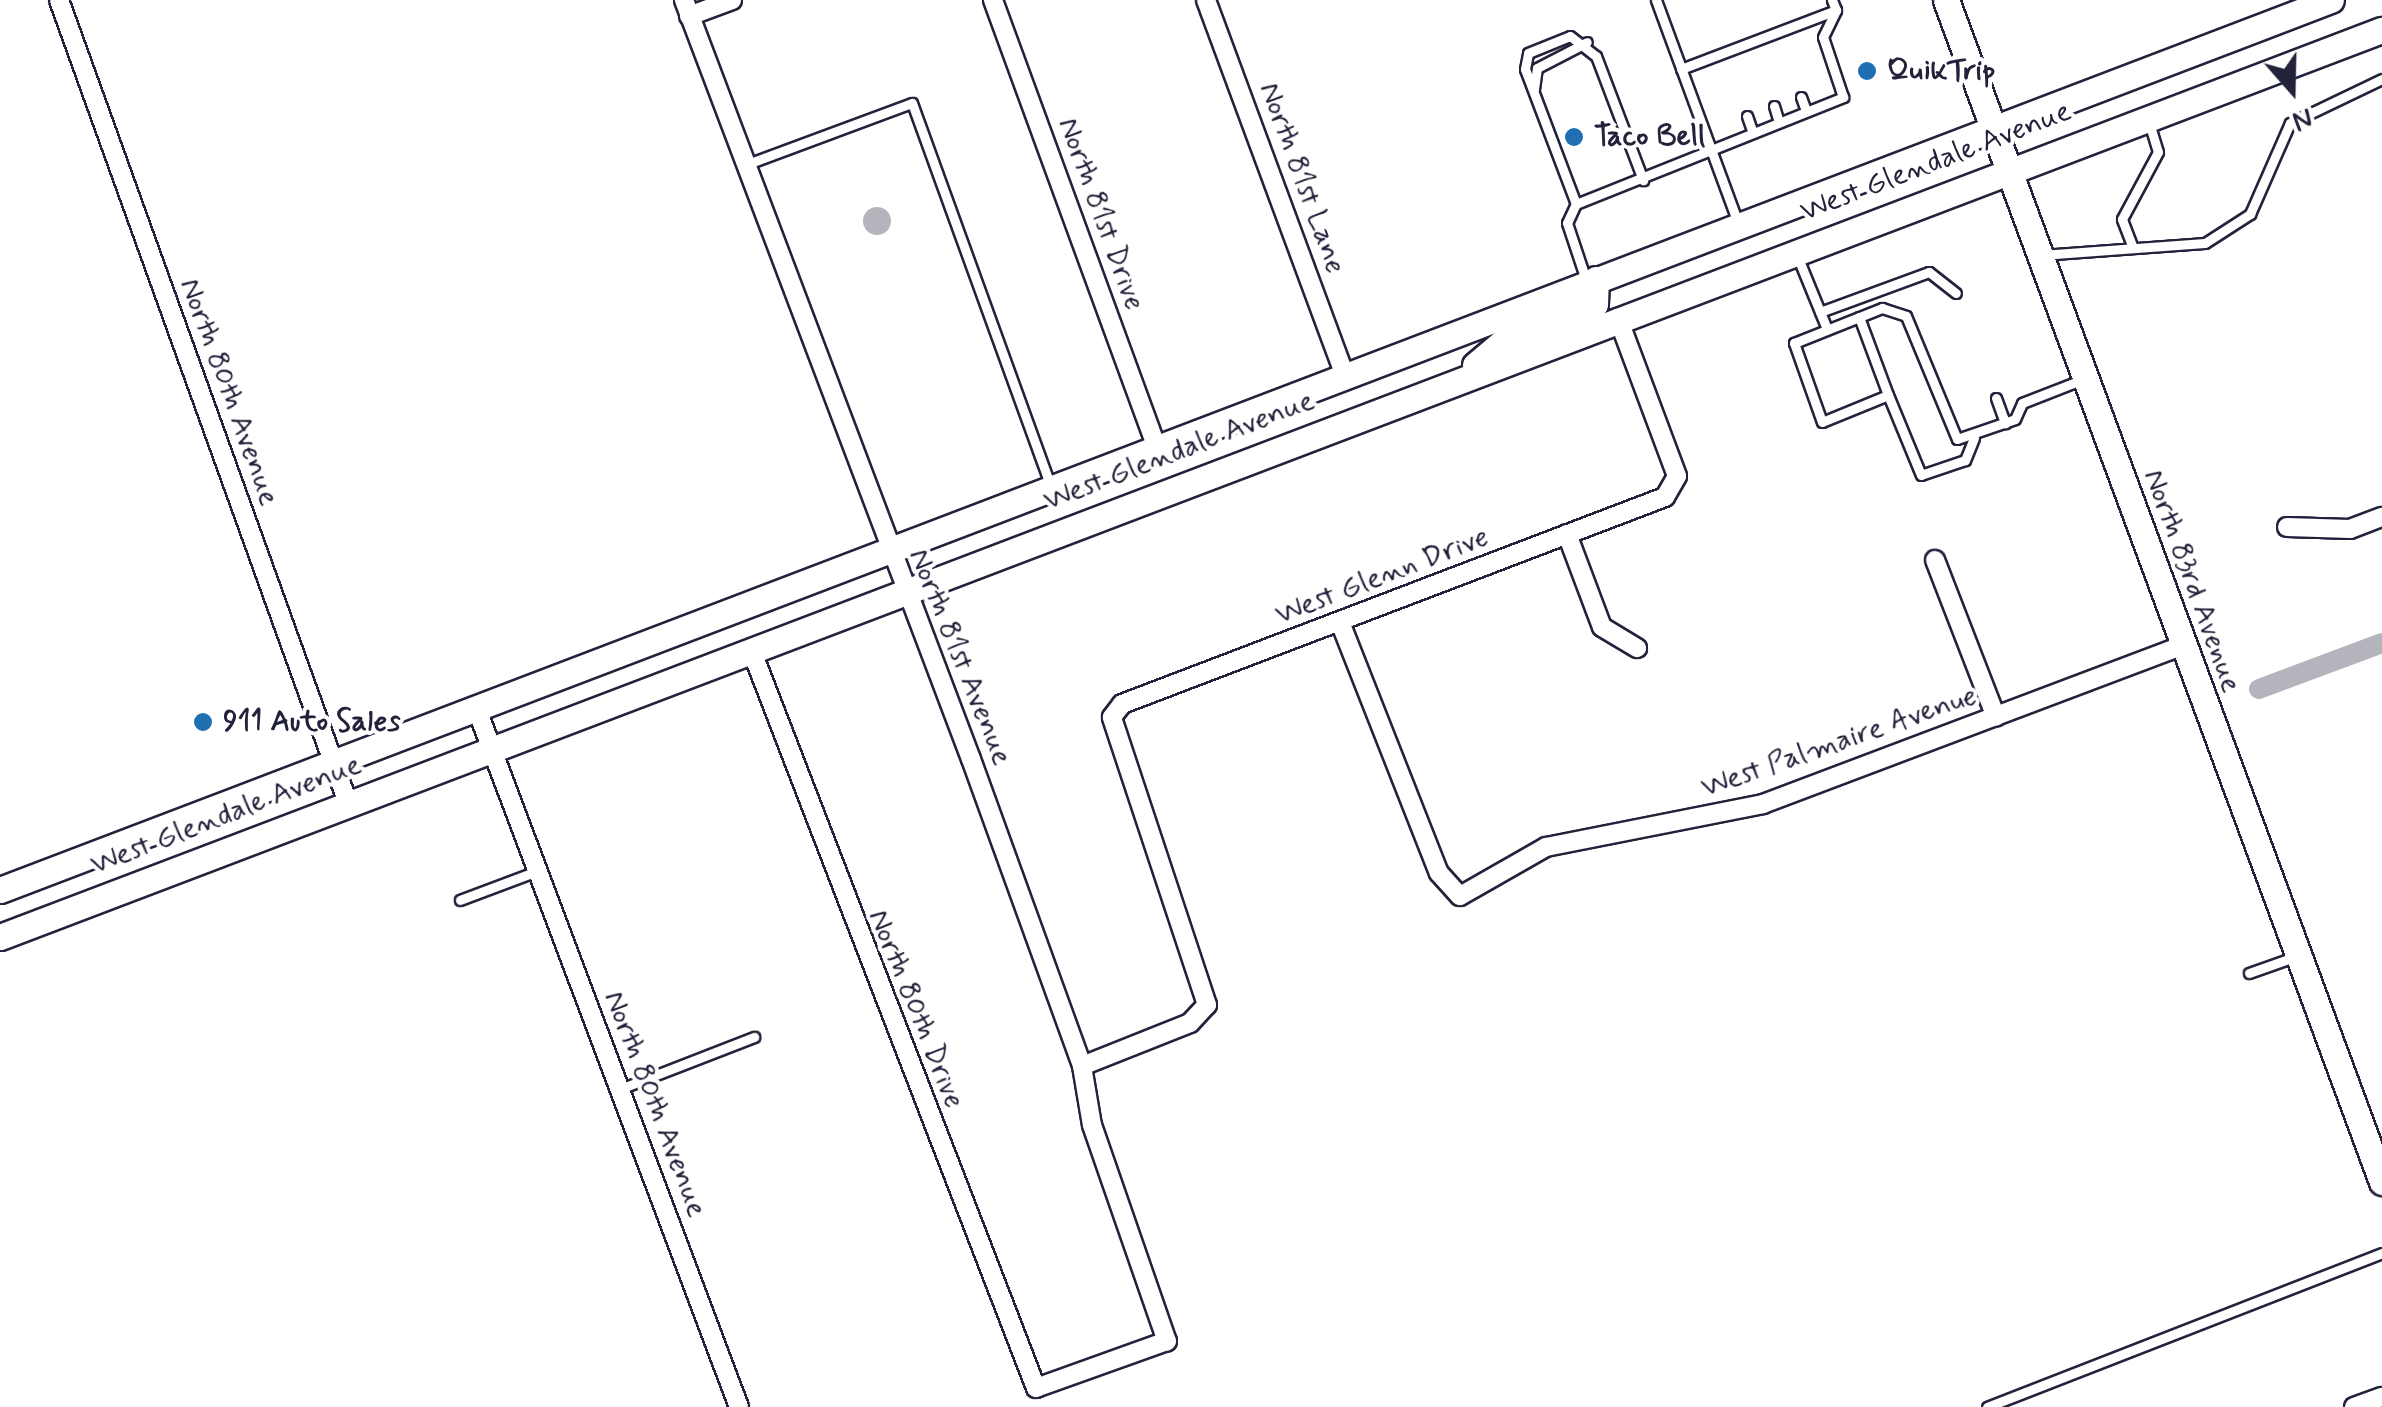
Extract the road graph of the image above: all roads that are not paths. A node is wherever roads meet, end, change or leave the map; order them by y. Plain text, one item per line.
1 (59, 0) edge
2 (732, 0) edge
3 (993, 0) edge
4 (1206, 0) edge
5 (1656, 0) edge
6 (1946, 0) edge
7 (2330, 0) edge
8 (1834, 5) edge
9 (687, 8) edge
10 (2382, 30) edge
11 (1779, 32) junction
12 (1587, 42) junction
13 (1750, 43) junction
14 (1783, 45) dead end
15 (1723, 53) junction
16 (1754, 56) dead end
17 (1728, 66) dead end
18 (1681, 69) junction
19 (2382, 79) edge
20 (1534, 92) junction
21 (1801, 96) dead end
22 (1774, 106) dead end
23 (1806, 111) junction
24 (1747, 116) dead end
25 (2147, 118) junction
26 (1779, 122) junction
27 (1992, 128) junction
28 (1753, 132) junction
29 (1710, 150) junction
30 (745, 165) junction
31 (2006, 168) junction
32 (1643, 180) junction
33 (1576, 204) junction
34 (1738, 224) junction
35 (2133, 248) junction
36 (1795, 250) junction
37 (2038, 255) junction
38 (1591, 281) junction
39 (1956, 293) dead end
40 (1820, 312) junction
41 (1859, 317) junction
42 (1618, 318) junction
43 (1827, 329) junction
44 (1345, 375) junction
45 (2083, 379) junction
46 (1455, 380) junction
47 (1888, 395) junction
48 (1996, 398) dead end
49 (2005, 423) junction
50 (1974, 438) junction
51 (1157, 447) junction
52 (1051, 487) junction
53 (2382, 518) edge
54 (2286, 528) dead end
55 (1567, 534) junction
56 (888, 550) junction
57 (1935, 560) dead end
58 (902, 592) junction
59 (1340, 622) junction
60 (2181, 646) junction
61 (1637, 648) dead end
62 (751, 649) junction
63 (476, 707) junction
64 (1996, 717) junction
65 (492, 748) junction
66 (333, 762) junction
67 (348, 804) junction
68 (538, 870) junction
69 (0, 890) edge
70 (460, 900) dead end
71 (0, 937) edge
72 (2297, 956) junction
73 (2249, 973) dead end
74 (754, 1038) dead end
75 (1082, 1066) junction
76 (620, 1089) junction
77 (2382, 1182) edge
78 (2382, 1253) edge
79 (1167, 1340) joint
80 (2382, 1397) edge
81 (739, 1407) edge
82 (1987, 1407) edge
83 (2354, 1407) edge

1 - 66 street, North 80th Avenue
2 - 9 street
3 - 51 street, North 81st Drive
4 - 44 street, North 81st Lane
5 - 18 lane
6 - 27 main road, North 83rd Avenue
7 - 27 main road, West Glendale Avenue
8 - 11 lane
8 - 23 lane
9 - 30 street, North 81st Avenue
10 - 25 main road, West Glendale Avenue
11 - 13 lane
11 - 14 lane
12 - 20 lane
12 - 20 lane
12 - 32 lane
13 - 15 lane
13 - 16 lane
15 - 17 lane
15 - 18 lane
18 - 29 lane
19 - 35 lane
20 - 33 lane
21 - 23 lane
22 - 26 lane
23 - 26 lane
24 - 28 lane
25 - 31 main road, West Glendale Avenue
25 - 35 lane
26 - 28 lane
27 - 31 main road, North 83rd Avenue
27 - 34 main road, West Glendale Avenue
28 - 29 lane
29 - 32 lane
29 - 34 lane
30 - 52 lane
30 - 56 street, North 81st Avenue
31 - 36 main road, West Glendale Avenue
31 - 37 main road, North 83rd Avenue
32 - 33 lane
33 - 38 lane
34 - 38 main road, West Glendale Avenue
35 - 37 lane
36 - 40 lane
36 - 42 main road, West Glendale Avenue
37 - 45 main road, North 83rd Avenue
38 - 44 main road, West Glendale Avenue
38 - 46 main road
39 - 40 lane
40 - 43 lane
41 - 43 lane
41 - 47 lane
41 - 50 lane
42 - 46 main road, West Glendale Avenue
42 - 55 street, West Glenn Drive
43 - 47 lane
44 - 51 main road, West Glendale Avenue
45 - 49 lane
45 - 60 main road, North 83rd Avenue
46 - 58 main road, West Glendale Avenue
47 - 50 lane
48 - 49 lane
49 - 50 lane
51 - 52 main road, West Glendale Avenue
52 - 56 main road, West Glendale Avenue
53 - 54 street
55 - 59 street, West Glenn Drive
55 - 61 street
56 - 58 street, North 81st Avenue
56 - 63 main road, West Glendale Avenue
57 - 64 street
58 - 62 main road, West Glendale Avenue
58 - 75 street, North 81st Avenue
59 - 64 street, West Palmaire Avenue
59 - 75 street, West Glenn Drive
60 - 64 street, West Palmaire Avenue
60 - 72 main road, North 83rd Avenue
62 - 65 main road, West Glendale Avenue
62 - 79 street, North 80th Drive
63 - 65 street, North 80th Avenue
63 - 66 main road, West Glendale Avenue
65 - 67 main road, West Glendale Avenue
65 - 68 street, North 80th Avenue
66 - 67 street, North 80th Avenue
66 - 69 main road, West Glendale Avenue
67 - 71 main road, West Glendale Avenue
68 - 70 lane
68 - 76 street, North 80th Avenue
72 - 73 lane
72 - 77 main road, North 83rd Avenue
74 - 76 lane
75 - 79 street, North 81st Avenue
76 - 81 street, North 80th Avenue
78 - 82 lane
80 - 83 street

